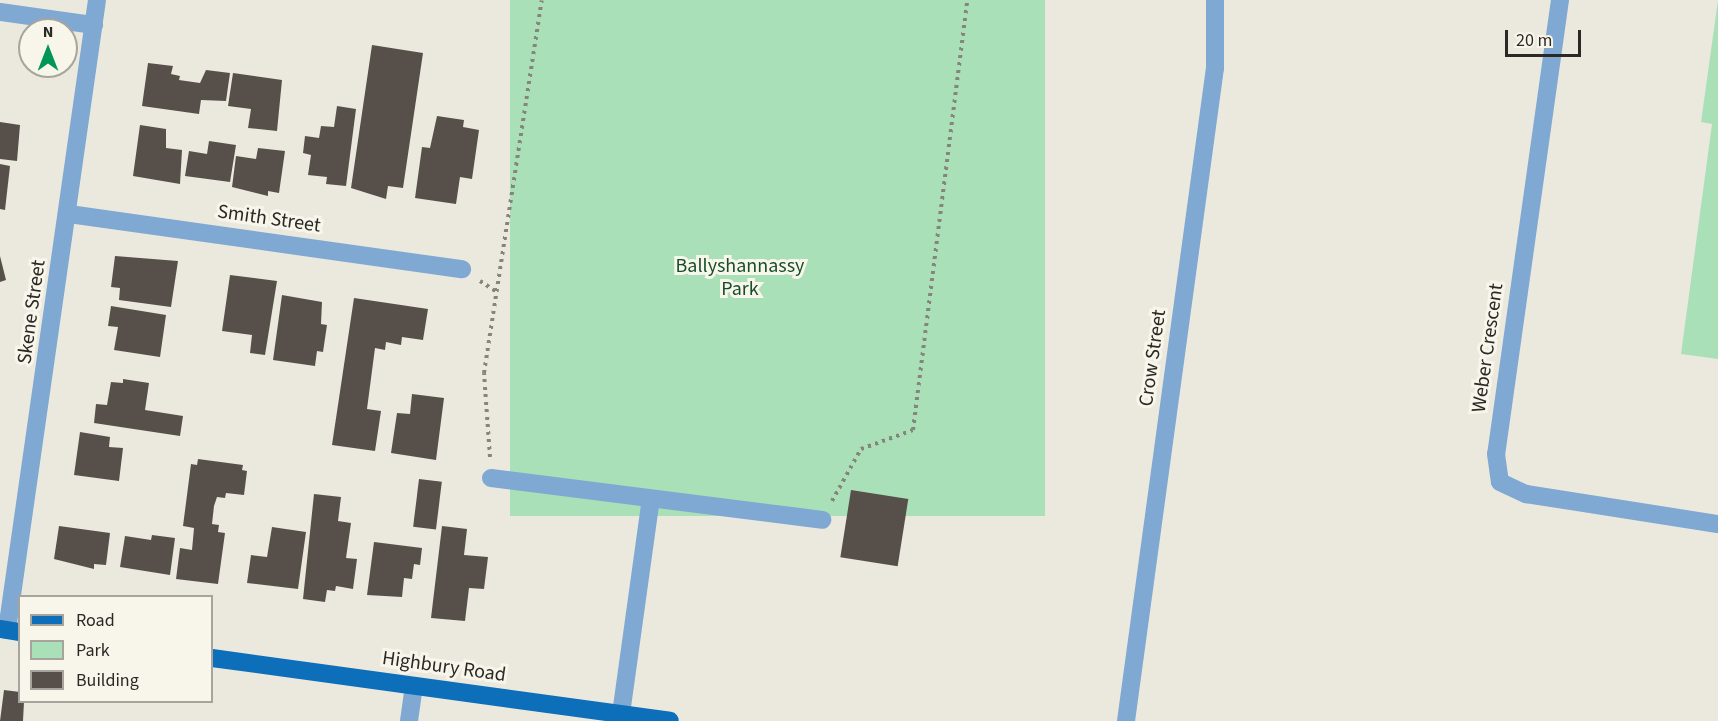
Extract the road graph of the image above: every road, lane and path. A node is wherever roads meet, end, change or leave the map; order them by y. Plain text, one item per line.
1 (97, 0) edge
2 (542, 0) edge
3 (967, 0) edge
4 (1215, 0) edge
5 (1560, 0) edge
6 (0, 12) edge
7 (94, 25) junction
8 (69, 214) junction
9 (462, 269) dead end
10 (491, 478) joint
11 (651, 499) junction
12 (822, 520) joint
13 (1718, 524) edge
14 (9, 630) edge
15 (213, 658) edge
16 (414, 686) junction
17 (621, 714) junction
18 (409, 721) edge
19 (669, 721) edge
20 (1126, 721) edge

1 - 7 street, Skene Street
2 - 10 path
3 - 12 path
4 - 20 street, Crow Street
5 - 13 street, Weber Crescent
6 - 7 street
7 - 8 street, Skene Street
8 - 9 street, Smith Street
8 - 14 street, Skene Street
10 - 11 street
11 - 12 street
11 - 17 street
15 - 16 main road, Highbury Road
16 - 17 main road, Highbury Road
16 - 18 street
17 - 19 main road, Highbury Road

